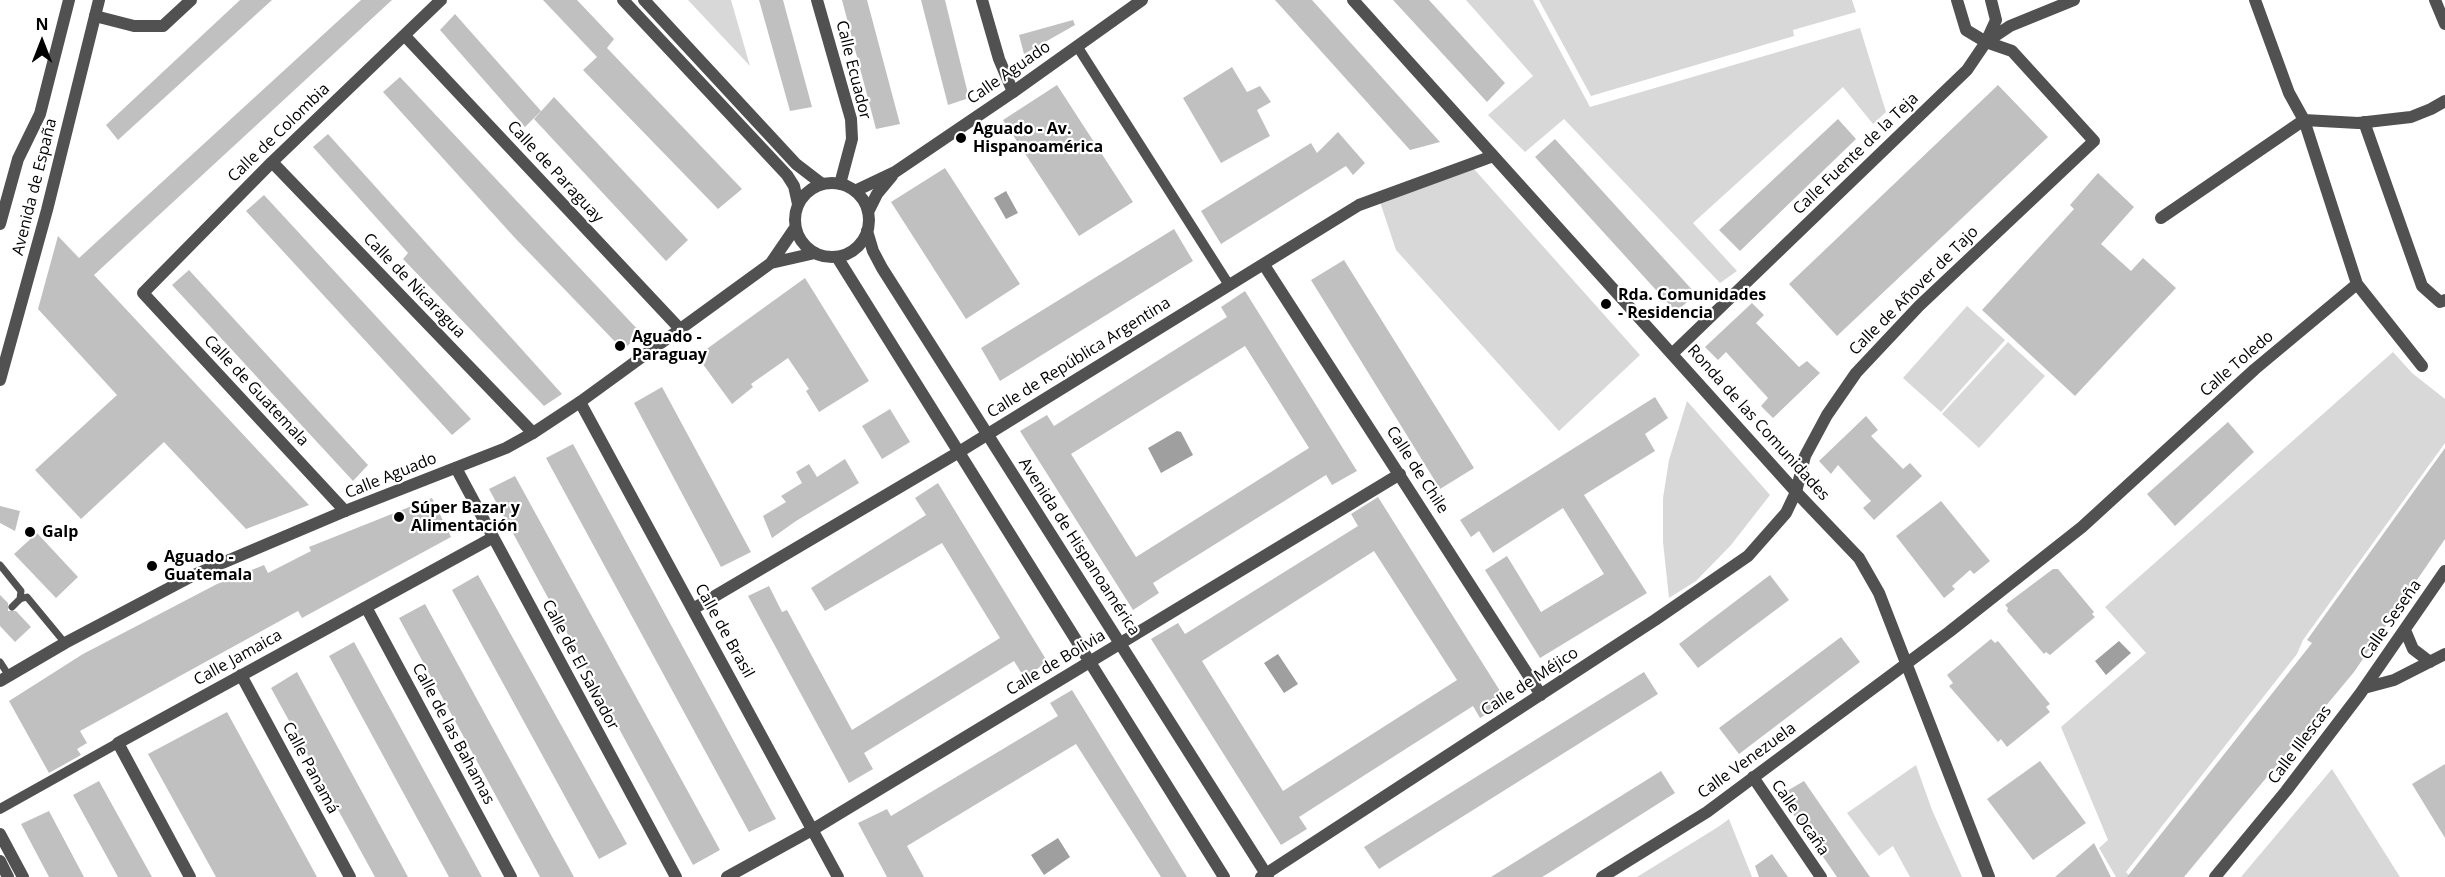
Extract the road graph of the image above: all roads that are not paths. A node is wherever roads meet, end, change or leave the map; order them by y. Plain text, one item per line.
1 (69, 0) edge
2 (99, 0) edge
3 (191, 0) edge
4 (441, 0) edge
5 (623, 0) edge
6 (644, 0) edge
7 (817, 0) edge
8 (982, 0) edge
9 (1142, 0) edge
10 (1353, 0) edge
11 (1958, 0) edge
12 (1991, 0) edge
13 (2074, 0) edge
14 (2255, 0) edge
15 (2435, 0) edge
16 (95, 16) junction
17 (2445, 24) edge
18 (405, 36) junction
19 (1986, 42) junction
20 (1077, 46) junction
21 (1012, 92) junction
22 (2445, 100) edge
23 (2304, 120) junction
24 (2364, 122) junction
25 (1493, 156) junction
26 (272, 162) junction
27 (895, 171) junction
28 (822, 184) junction
29 (840, 184) junction
30 (855, 191) junction
31 (798, 204) junction
32 (868, 212) junction
33 (2160, 218) dead end
34 (0, 224) edge
35 (795, 228) junction
36 (867, 231) junction
37 (815, 253) junction
38 (837, 257) junction
39 (771, 263) junction
40 (1264, 265) junction
41 (1228, 285) junction
42 (2357, 285) junction
43 (143, 293) joint
44 (2445, 300) edge
45 (681, 330) junction
46 (1673, 353) junction
47 (2422, 366) dead end
48 (0, 381) edge
49 (580, 402) junction
50 (533, 433) junction
51 (987, 435) junction
52 (959, 452) junction
53 (456, 468) junction
54 (1400, 474) junction
55 (1796, 492) junction
56 (345, 511) junction
57 (492, 538) junction
58 (0, 565) edge
59 (2445, 571) edge
60 (20, 599) junction
61 (12, 607) dead end
62 (366, 607) junction
63 (693, 609) junction
64 (2405, 630) junction
65 (65, 643) junction
66 (1121, 643) junction
67 (2445, 654) edge
68 (0, 662) edge
69 (1090, 662) junction
70 (2430, 662) junction
71 (1907, 663) junction
72 (241, 675) junction
73 (4, 678) edge
74 (2364, 688) junction
75 (1541, 695) junction
76 (118, 743) junction
77 (1753, 777) junction
78 (0, 809) edge
79 (812, 830) junction
80 (0, 834) edge
81 (0, 861) edge
82 (1265, 876) edge
83 (8, 877) edge
84 (23, 877) edge
85 (190, 877) edge
86 (350, 877) edge
87 (511, 877) edge
88 (676, 877) edge
89 (727, 877) edge
90 (838, 877) edge
91 (1224, 877) edge
92 (1602, 877) edge
93 (1821, 877) edge
94 (1989, 877) edge
95 (2215, 877) edge

1 - 34 street, Avenida de España
2 - 16 street, Avenida de España
3 - 16 street
4 - 18 street, Calle de Colombia
5 - 31 street
6 - 28 street
7 - 29 street, Calle Ecuador
8 - 21 street
9 - 20 street, Calle Aguado
10 - 25 street, Ronda de las Comunidades
11 - 19 street
12 - 19 street
13 - 19 street, Calle Fuente de la Teja
14 - 23 street
15 - 17 street
16 - 48 street, Avenida de España
18 - 26 street, Calle de Colombia
18 - 45 street, Calle de Paraguay
19 - 46 street, Calle Fuente de la Teja
19 - 55 street, Calle de Añover de Tajo
20 - 21 street, Calle Aguado
20 - 41 street
21 - 27 street, Calle Aguado
22 - 24 street
23 - 24 street
23 - 33 street
23 - 42 street
24 - 44 street
25 - 40 street, Calle de República Argentina
25 - 46 street, Ronda de las Comunidades
26 - 43 street, Calle de Colombia
26 - 50 street, Calle de Nicaragua
27 - 30 street, Calle Aguado
27 - 32 street, Calle Aguado
28 - 29 street
28 - 31 street
29 - 30 street
30 - 32 street
31 - 35 street
32 - 36 street
35 - 37 street
35 - 39 street, Calle Aguado
36 - 38 street
36 - 51 street, Avenida de Hispanoamérica
37 - 38 street
37 - 39 street, Calle Aguado
38 - 52 street
39 - 45 street, Calle Aguado
40 - 41 street, Calle de República Argentina
40 - 54 street, Calle de Chile
41 - 51 street, Calle de República Argentina
42 - 47 street
42 - 71 street, Calle Toledo
43 - 56 street, Calle de Guatemala
45 - 49 street, Calle Aguado
46 - 55 street, Ronda de las Comunidades
49 - 50 street, Calle Aguado
49 - 63 street, Calle de Brasil
50 - 53 street, Calle Aguado
51 - 52 street, Calle de República Argentina
51 - 66 street, Avenida de Hispanoamérica
52 - 63 street, Calle de República Argentina
52 - 69 street
53 - 56 street, Calle Aguado
53 - 57 street, Calle de El Salvador
54 - 66 street, Calle de Bolivia
54 - 75 street, Calle de Chile
55 - 71 street, Ronda de las Comunidades
55 - 75 street, Calle de Méjico
56 - 65 street, Calle Aguado
57 - 62 street, Calle Jamaica
57 - 88 street, Calle de El Salvador
58 - 60 lane
59 - 64 street, Calle Seseña
60 - 61 lane
60 - 65 lane
62 - 72 street, Calle Jamaica
62 - 87 street, Calle de las Bahamas
63 - 79 street, Calle de Brasil
64 - 70 street
64 - 74 street, Calle Seseña
65 - 73 street, Calle Aguado
66 - 69 street, Calle de Bolivia
66 - 82 street, Avenida de Hispanoamérica
67 - 70 street
68 - 73 lane
69 - 79 street, Calle de Bolivia
69 - 91 street
70 - 74 street
71 - 77 street, Calle Venezuela
71 - 94 street, Ronda de las Comunidades
72 - 76 street, Calle Jamaica
72 - 86 street, Calle Panamá
74 - 95 street, Calle Illescas
75 - 82 street, Calle de Méjico
76 - 78 street, Calle Jamaica
76 - 85 street
77 - 92 street, Calle Venezuela
77 - 93 street, Calle Ocaña
79 - 89 street, Calle de Bolivia
79 - 90 street, Calle de Brasil
80 - 84 street
81 - 83 street

